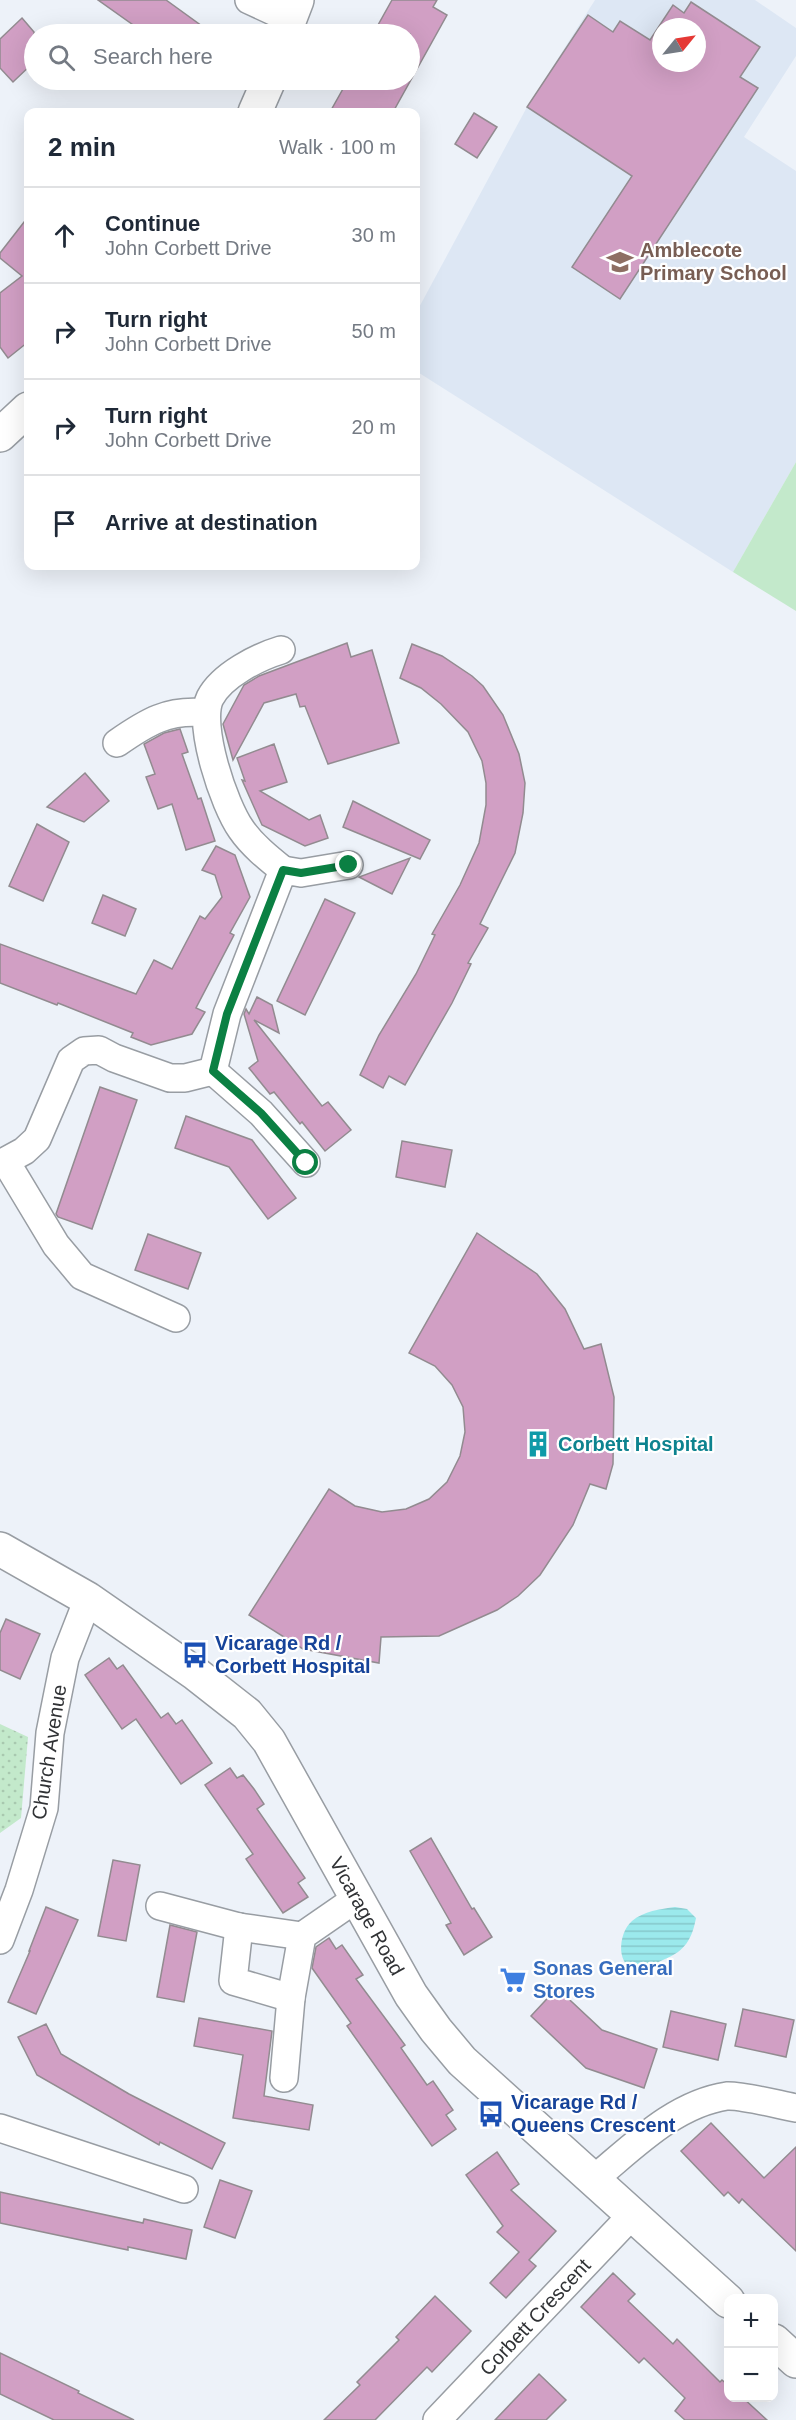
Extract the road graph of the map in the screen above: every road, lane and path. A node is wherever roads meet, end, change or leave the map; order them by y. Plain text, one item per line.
1 (249, 0) edge
2 (290, 18) edge
3 (265, 90) edge
4 (257, 108) edge
5 (24, 413) edge
6 (0, 435) edge
7 (281, 650) dead end
8 (206, 713) junction
9 (117, 743) dead end
10 (349, 865) dead end
11 (283, 870) junction
12 (213, 1071) junction
13 (3, 1163) edge
14 (306, 1163) dead end
15 (176, 1318) dead end
16 (0, 1549) edge
17 (88, 1599) junction
18 (9, 1886) edge
19 (357, 1898) junction
20 (160, 1906) dead end
21 (239, 1927) junction
22 (302, 1936) junction
23 (0, 1940) edge
24 (291, 1998) junction
25 (284, 2078) dead end
26 (796, 2108) edge
27 (0, 2128) edge
28 (594, 2179) junction
29 (184, 2189) dead end
30 (632, 2215) junction
31 (724, 2297) edge
32 (778, 2345) edge
33 (796, 2361) edge
34 (437, 2420) edge

1 - 2 street
3 - 4 main road
5 - 6 main road
7 - 8 street
8 - 9 street
8 - 11 street
10 - 11 street
11 - 12 street
12 - 13 street
12 - 14 street
13 - 15 street
16 - 17 main road, Vicarage Road
17 - 18 street, Church Avenue
17 - 19 main road, Vicarage Road
18 - 23 street, Church Avenue
19 - 22 street
19 - 28 main road, Vicarage Road
20 - 21 street
21 - 22 street
21 - 24 street
22 - 24 street
24 - 25 street
26 - 28 street
27 - 29 street
28 - 30 main road, Vicarage Road
30 - 31 main road, Vicarage Road
30 - 34 street, Corbett Crescent
32 - 33 main road

